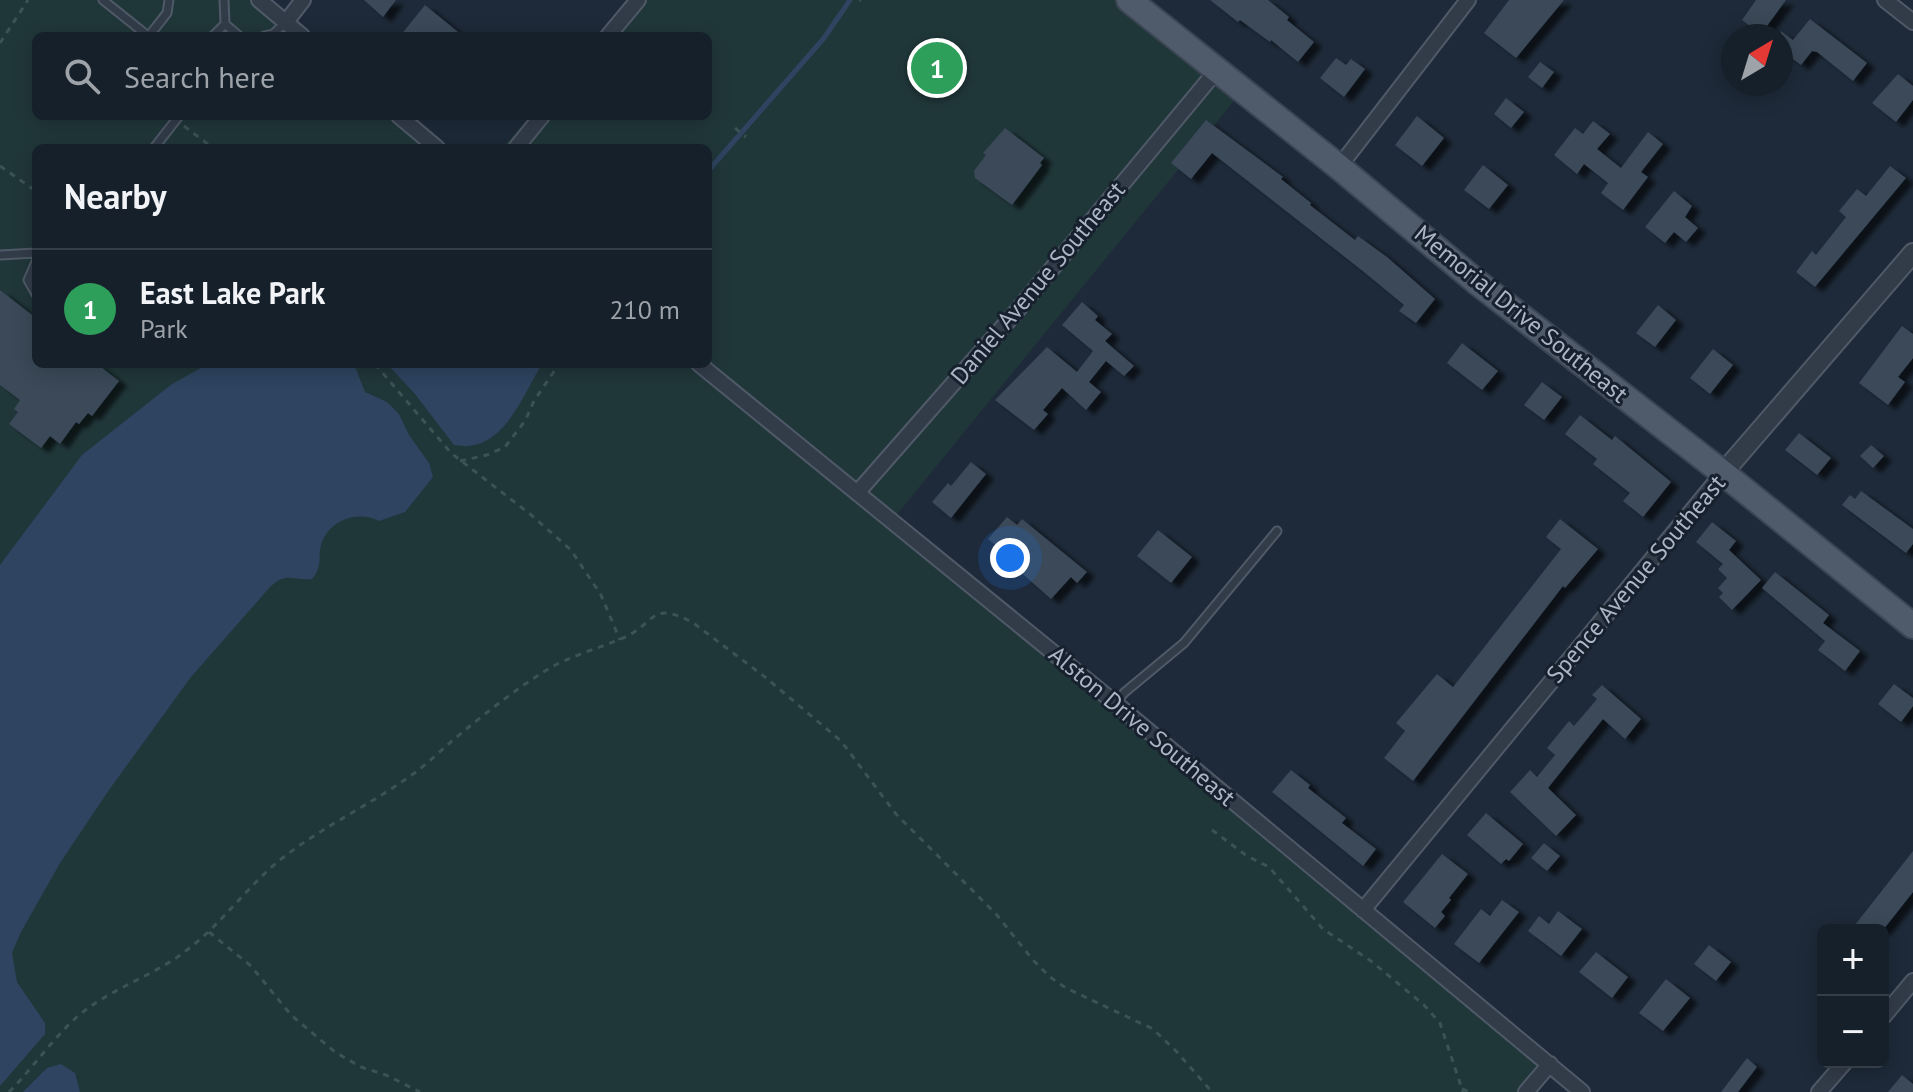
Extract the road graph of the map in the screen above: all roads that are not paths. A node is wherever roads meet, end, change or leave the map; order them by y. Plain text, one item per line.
1 (103, 0) edge
2 (169, 0) edge
3 (224, 0) edge
4 (259, 0) edge
5 (303, 0) edge
6 (638, 0) edge
7 (1129, 0) edge
8 (1468, 0) edge
9 (1885, 0) edge
10 (286, 22) junction
11 (1913, 22) edge
12 (225, 24) junction
13 (143, 32) edge
14 (151, 32) edge
15 (217, 32) edge
16 (234, 32) edge
17 (275, 32) edge
18 (297, 32) edge
19 (611, 32) edge
20 (1217, 70) junction
21 (180, 120) edge
22 (404, 120) edge
23 (539, 120) edge
24 (158, 144) edge
25 (432, 144) edge
26 (519, 144) edge
27 (1339, 167) junction
28 (32, 253) edge
29 (1913, 253) edge
30 (0, 255) edge
31 (32, 271) edge
32 (32, 289) edge
33 (704, 368) edge
34 (1723, 473) junction
35 (857, 493) junction
36 (1277, 531) dead end
37 (1913, 626) edge
38 (1115, 703) junction
39 (1363, 910) junction
40 (1913, 981) edge
41 (1889, 1010) edge
42 (1550, 1064) junction
43 (1840, 1068) edge
44 (1526, 1092) edge
45 (1582, 1092) edge
46 (1819, 1092) edge

1 - 13 lane
2 - 14 lane
3 - 12 lane
4 - 10 street
5 - 10 street
6 - 19 street
7 - 20 main road, Memorial Drive Southeast
8 - 27 street
9 - 11 street
10 - 17 lane
10 - 18 street
12 - 15 lane
12 - 16 lane
20 - 27 main road, Memorial Drive Southeast
20 - 35 street, Daniel Avenue Southeast
21 - 24 lane
22 - 25 street
23 - 26 street
27 - 34 main road, Memorial Drive Southeast
28 - 30 lane
29 - 34 street, Spence Avenue Southeast
31 - 32 lane
33 - 35 street, Alston Drive Southeast
34 - 37 main road, Memorial Drive Southeast
34 - 39 street, Spence Avenue Southeast
35 - 38 street, Alston Drive Southeast
36 - 38 lane
38 - 39 street, Alston Drive Southeast
39 - 42 street, Alston Drive Southeast
40 - 41 street
42 - 44 street
42 - 45 street, Alston Drive Southeast
43 - 46 street

